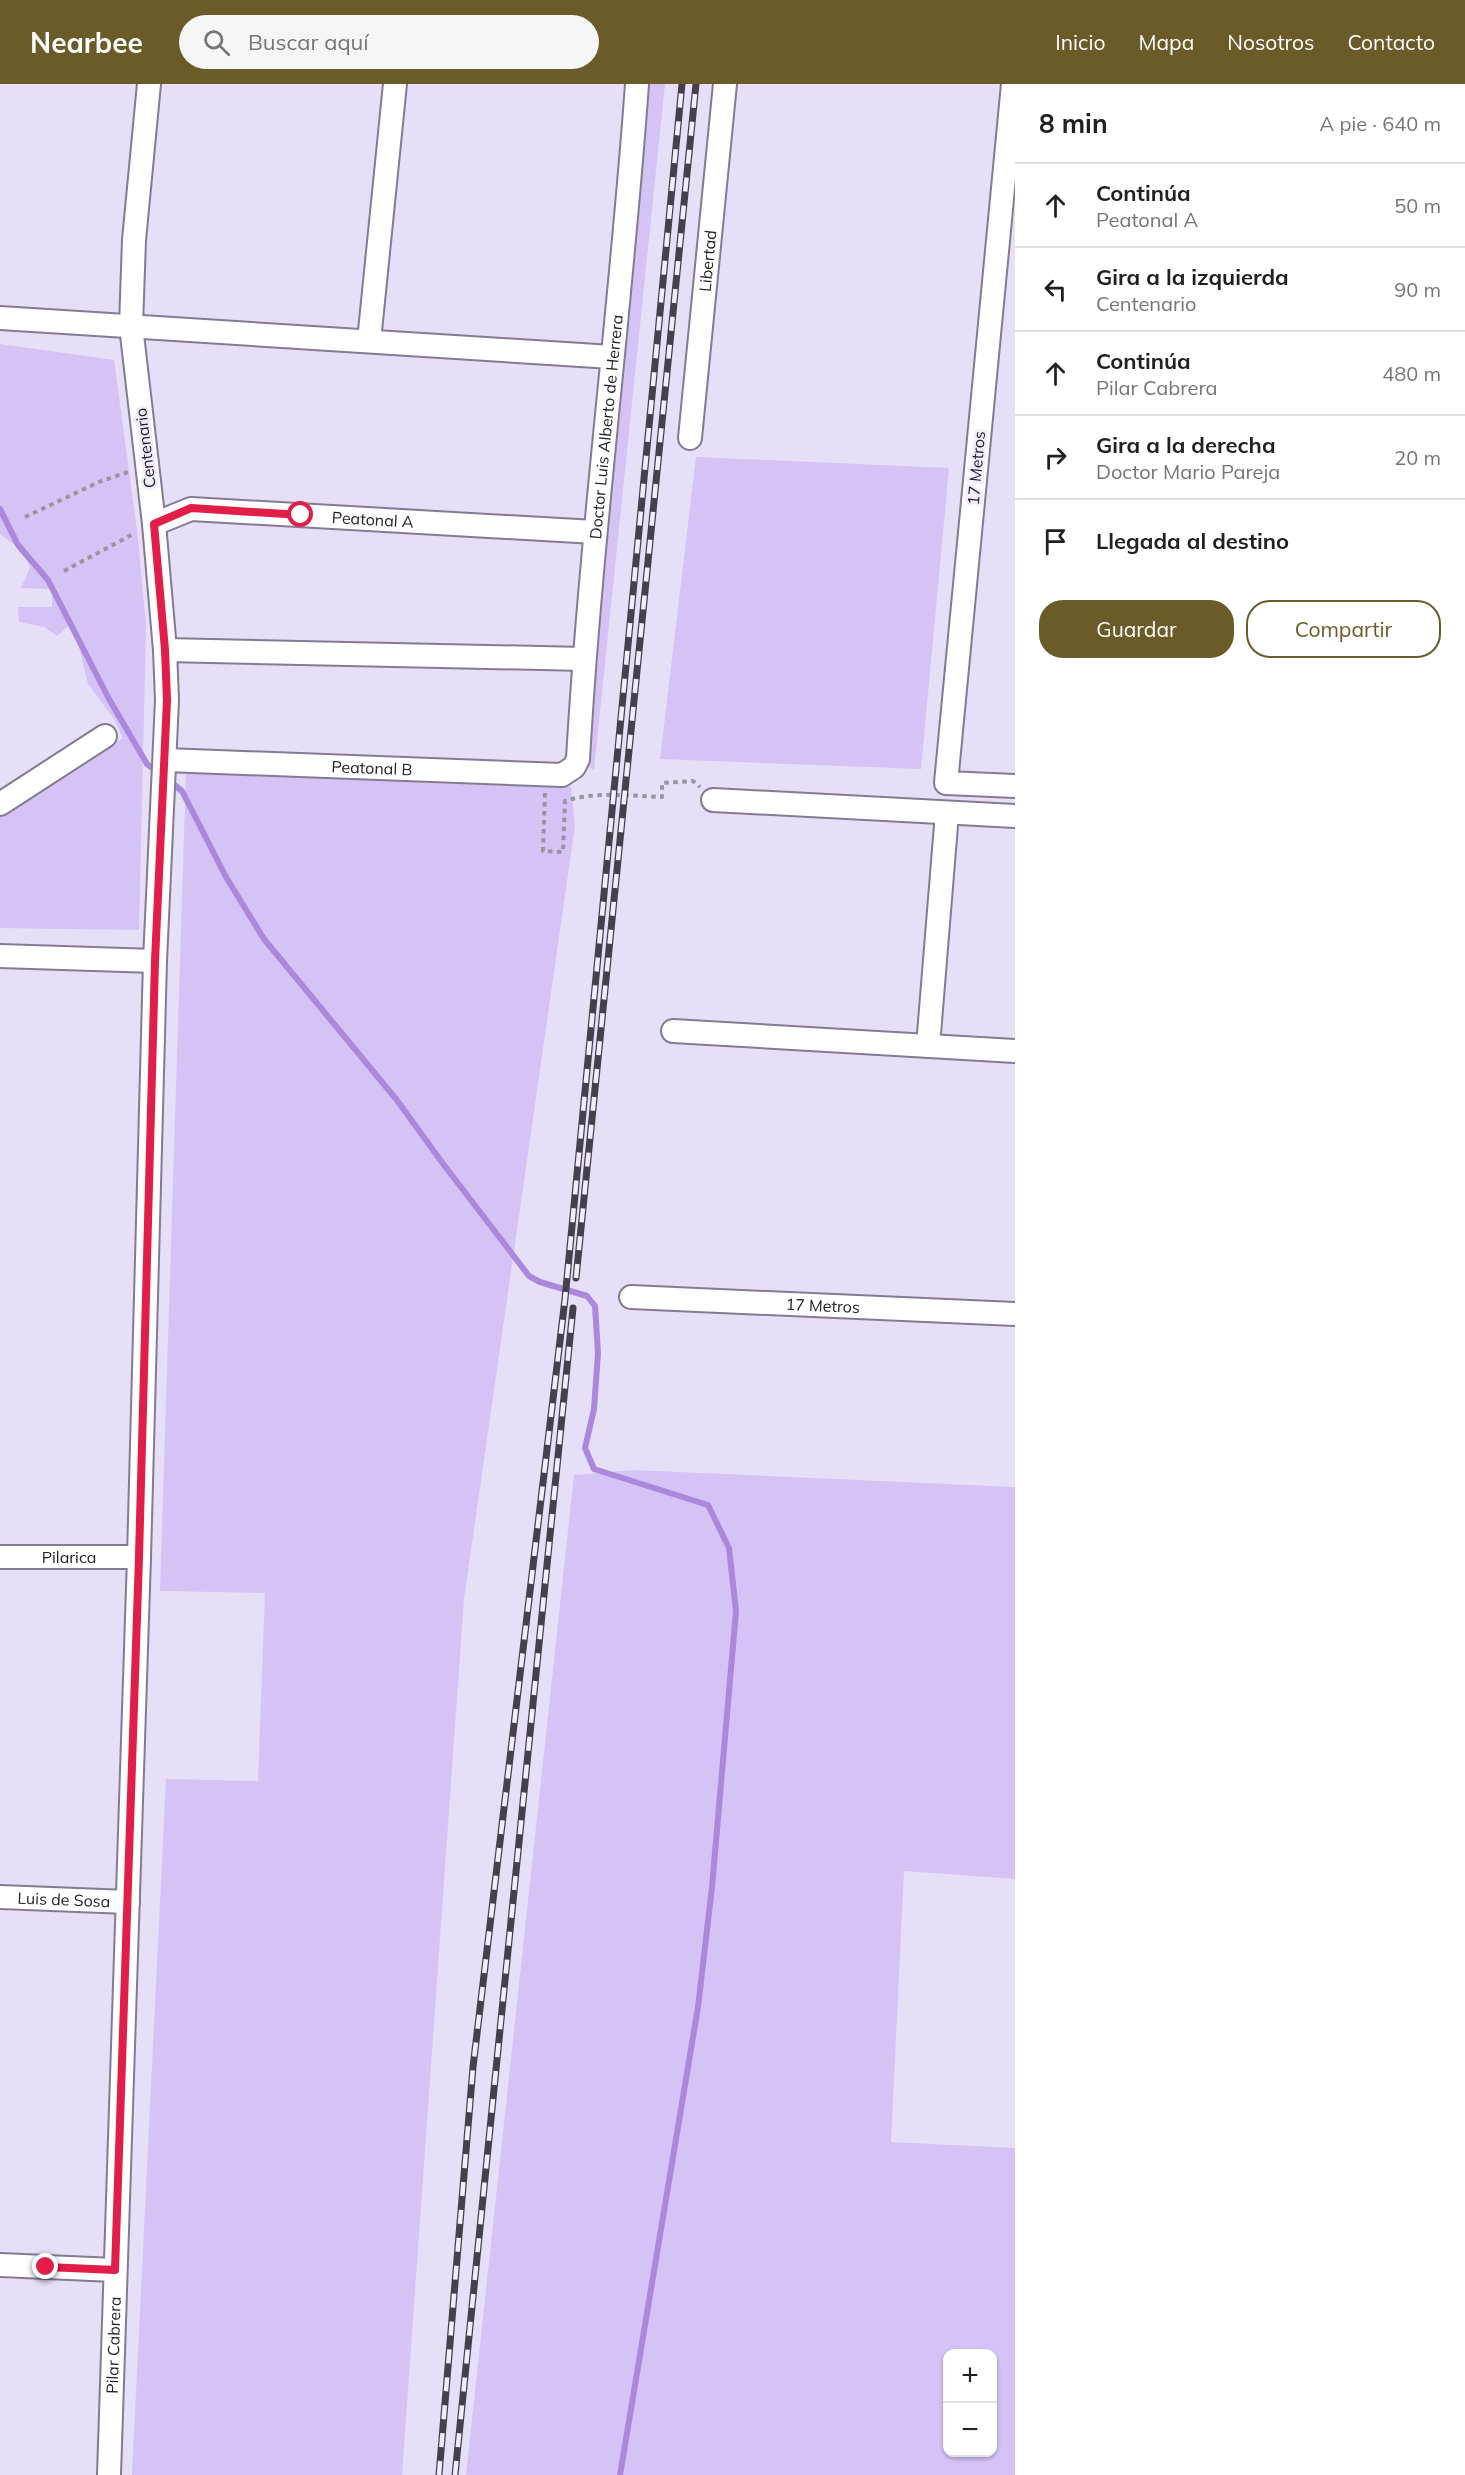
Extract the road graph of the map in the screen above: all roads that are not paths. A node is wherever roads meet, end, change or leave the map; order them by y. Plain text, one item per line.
1 (149, 84) edge
2 (396, 84) edge
3 (638, 84) edge
4 (725, 84) edge
5 (1013, 84) edge
6 (0, 318) edge
7 (131, 326) junction
8 (369, 341) junction
9 (612, 357) junction
10 (690, 438) dead end
11 (154, 524) junction
12 (595, 532) junction
13 (165, 650) junction
14 (584, 659) junction
15 (105, 736) dead end
16 (166, 762) junction
17 (574, 767) joint
18 (1015, 786) edge
19 (713, 800) road end
20 (0, 804) edge
21 (163, 812) joint
22 (947, 813) junction
23 (1015, 816) edge
24 (0, 956) edge
25 (155, 961) junction
26 (673, 1031) dead end
27 (928, 1046) junction
28 (1015, 1051) edge
29 (631, 1297) dead end
30 (1015, 1314) edge
31 (0, 1557) edge
32 (139, 1557) junction
33 (0, 1897) edge
34 (129, 1902) junction
35 (0, 2265) edge
36 (115, 2270) junction
37 (110, 2475) edge

1 - 7 street, Centenario
2 - 8 street
3 - 9 street, Doctor Luis Alberto de Herrera
4 - 10 street, Libertad
5 - 18 street, 17 Metros
6 - 7 street
7 - 8 street
7 - 11 street, Centenario
8 - 9 street
9 - 12 street, Doctor Luis Alberto de Herrera
11 - 12 street, Peatonal A
11 - 13 street, Centenario
12 - 14 street, Doctor Luis Alberto de Herrera
13 - 14 street
13 - 16 street, Centenario
14 - 17 street, Doctor Luis Alberto de Herrera
15 - 20 street
16 - 17 street, Peatonal B
16 - 21 street, Centenario
19 - 22 street
21 - 25 street, Pilar Cabrera
22 - 23 street
22 - 27 street
24 - 25 street
25 - 32 street, Pilar Cabrera
26 - 27 street
27 - 28 street
29 - 30 street, 17 Metros
31 - 32 street, Pilarica
32 - 34 street, Pilar Cabrera
33 - 34 street, Luis de Sosa
34 - 36 street, Pilar Cabrera
35 - 36 street
36 - 37 street, Pilar Cabrera

